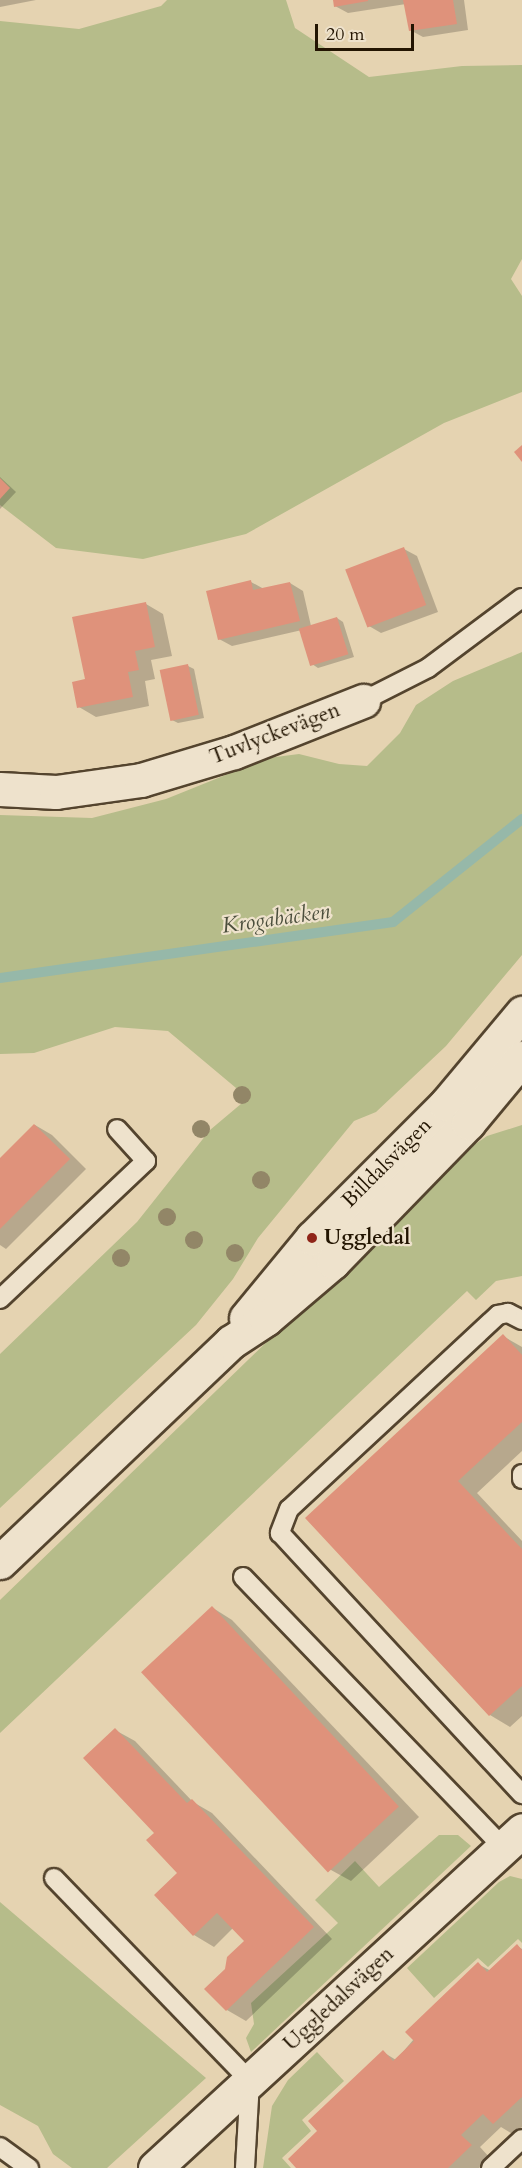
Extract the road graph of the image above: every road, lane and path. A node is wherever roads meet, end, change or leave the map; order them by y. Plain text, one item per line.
1 (522, 598) edge
2 (363, 701) joint
3 (0, 789) edge
4 (518, 1040) edge
5 (117, 1129) dead end
6 (0, 1299) edge
7 (522, 1320) edge
8 (522, 1474) edge
9 (522, 1479) edge
10 (0, 1563) edge
11 (243, 1577) dead end
12 (522, 1794) edge
13 (513, 1838) edge
14 (54, 1878) dead end
15 (250, 2081) junction
16 (522, 2139) edge
17 (0, 2147) edge
18 (29, 2168) edge
19 (155, 2168) edge
20 (245, 2168) edge
21 (491, 2168) edge

1 - 2 lane, Tuvlyckevägen
2 - 3 street, Tuvlyckevägen
4 - 10 street, Billdalsvägen
5 - 6 lane
7 - 12 lane
8 - 9 lane
11 - 13 lane
13 - 15 street, Uggledalsvägen
14 - 15 lane
15 - 19 street, Uggledalsvägen
15 - 20 lane
16 - 21 lane
17 - 18 lane

